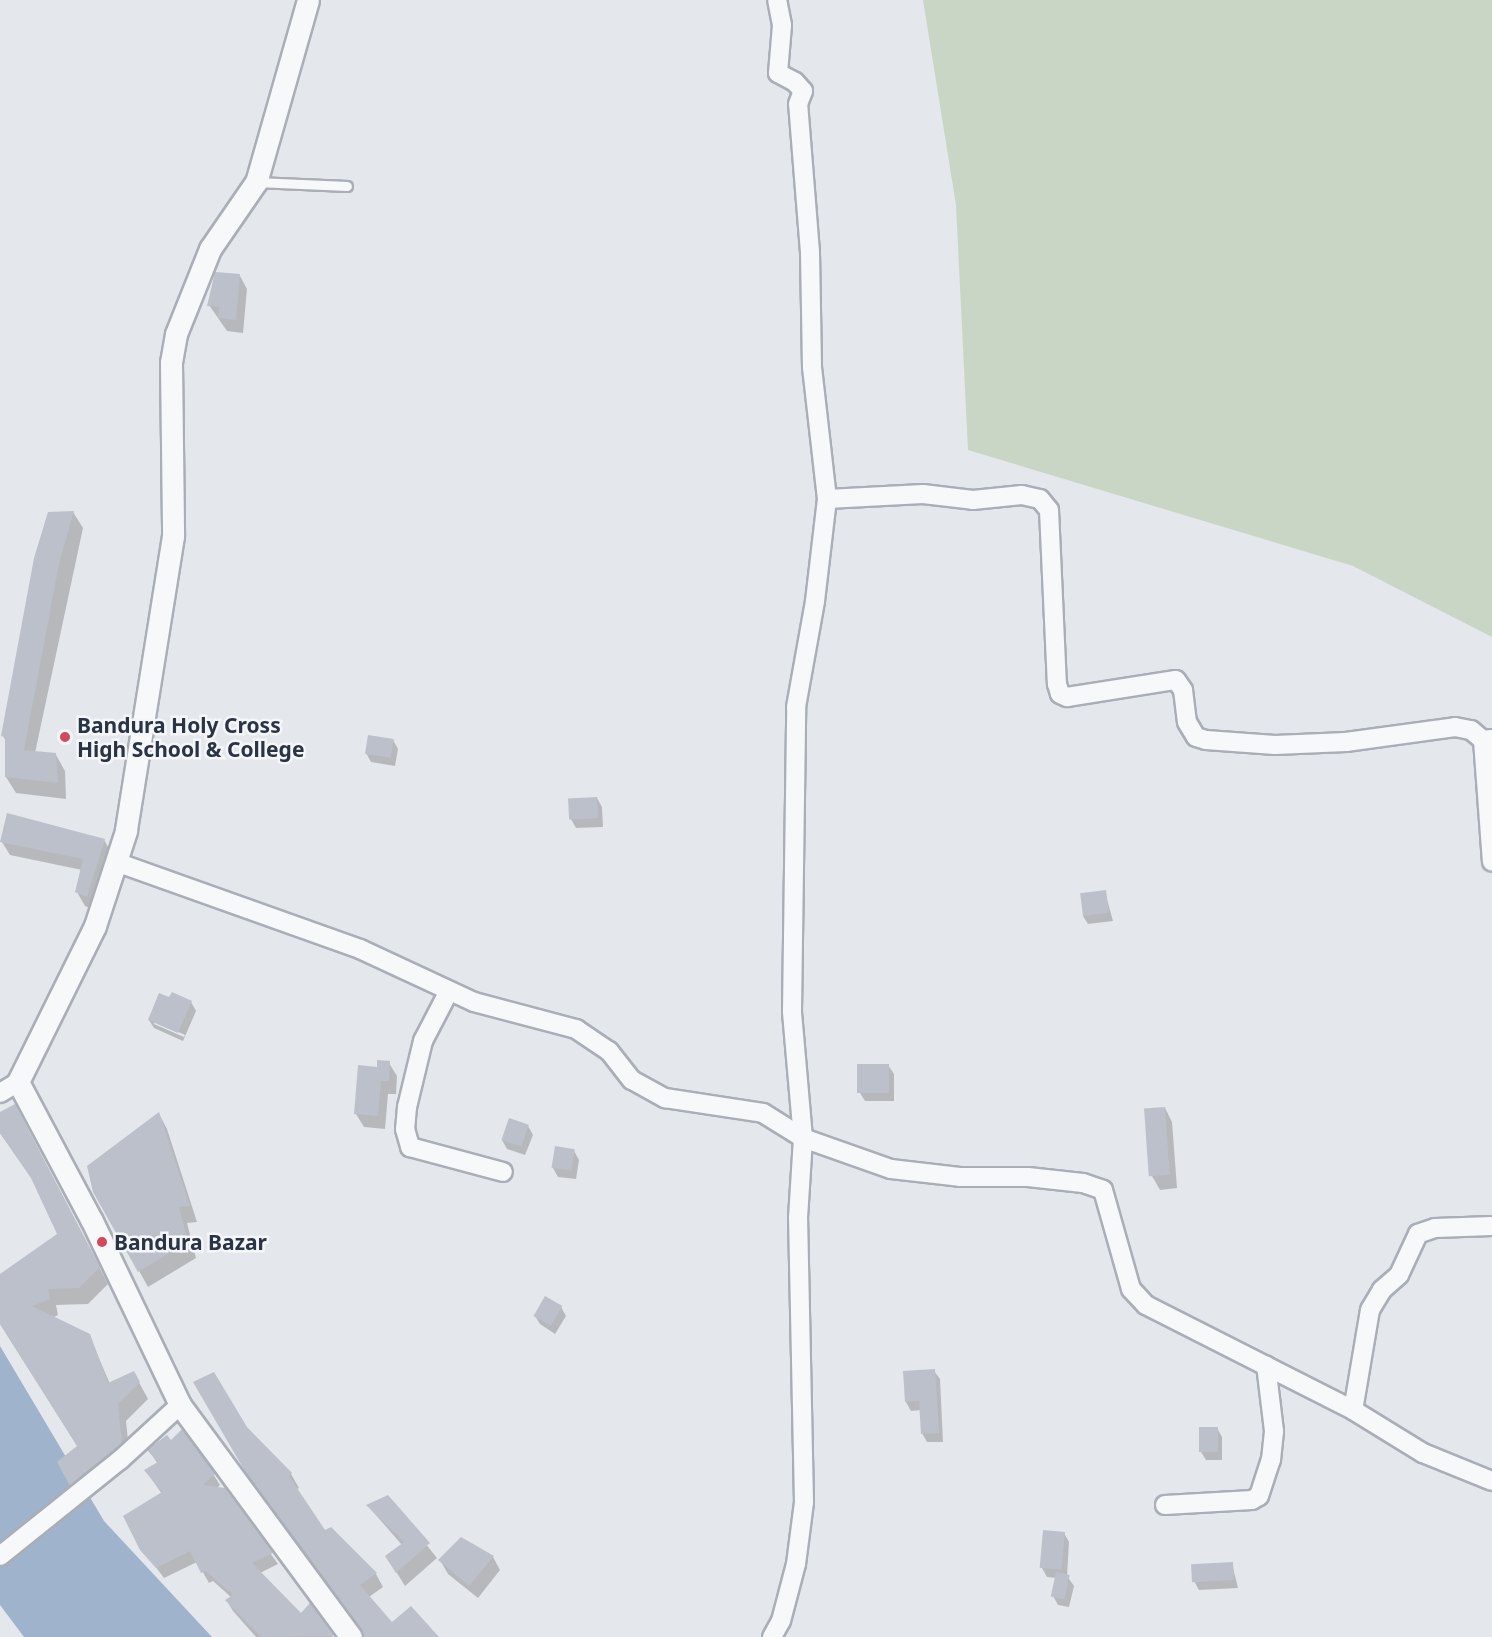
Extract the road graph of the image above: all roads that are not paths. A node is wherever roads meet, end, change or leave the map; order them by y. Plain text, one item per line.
1 (308, 0) edge
2 (777, 0) edge
3 (256, 182) junction
4 (347, 186) dead end
5 (827, 499) junction
6 (1488, 739) edge
7 (116, 862) junction
8 (1492, 862) edge
9 (449, 991) junction
10 (18, 1082) junction
11 (0, 1093) edge
12 (803, 1138) junction
13 (503, 1172) dead end
14 (1492, 1226) edge
15 (1266, 1365) junction
16 (180, 1405) junction
17 (1353, 1410) junction
18 (1492, 1481) edge
19 (1165, 1505) dead end
20 (0, 1556) edge
21 (351, 1637) edge
22 (772, 1637) edge

1 - 3 street
2 - 5 street
3 - 4 lane
3 - 7 street
5 - 6 street
5 - 12 street
6 - 8 street
7 - 9 street
7 - 10 street
9 - 12 street
9 - 13 street
10 - 11 street
10 - 16 street
12 - 15 street
12 - 22 street
14 - 17 street
15 - 17 street
15 - 19 street
16 - 20 street
16 - 21 street
17 - 18 street

